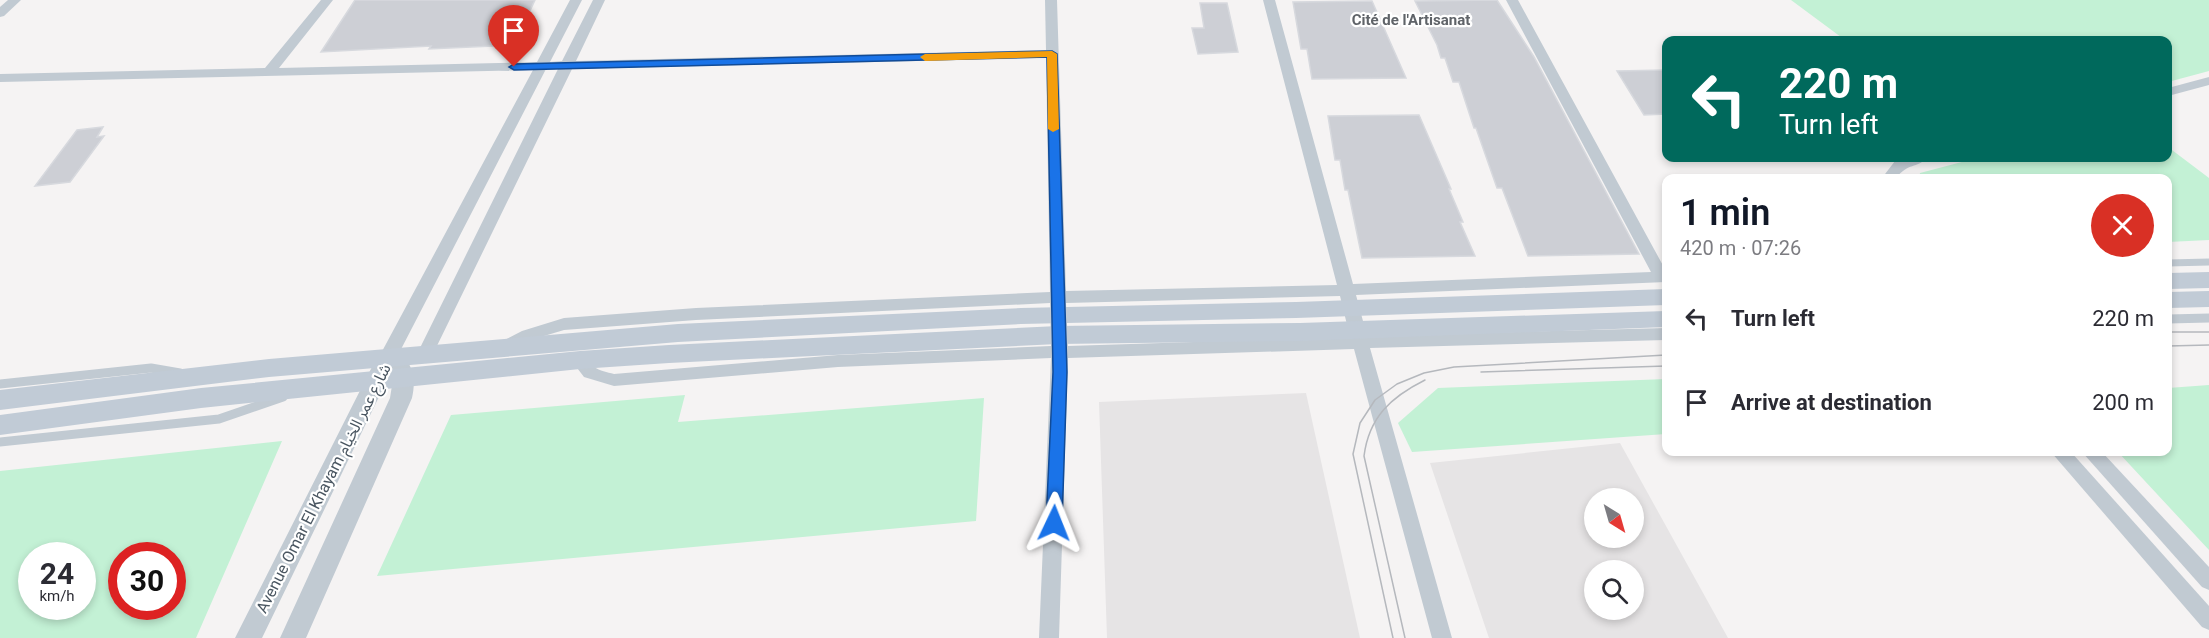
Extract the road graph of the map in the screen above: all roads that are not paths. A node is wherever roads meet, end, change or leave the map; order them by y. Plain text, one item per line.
1 (15, 0) edge
2 (327, 0) edge
3 (576, 0) edge
4 (599, 0) edge
5 (1051, 0) edge
6 (1269, 0) edge
7 (1512, 0) edge
8 (0, 13) edge
9 (1052, 54) junction
10 (540, 66) junction
11 (567, 66) junction
12 (268, 72) junction
13 (0, 78) edge
14 (2209, 81) edge
15 (2172, 91) edge
16 (1907, 162) edge
17 (1893, 174) edge
18 (2209, 262) edge
19 (2172, 263) edge
20 (1662, 278) edge
21 (2209, 280) edge
22 (2172, 281) edge
23 (1662, 284) edge
24 (2209, 299) edge
25 (2172, 300) edge
26 (1354, 317) junction
27 (2209, 318) edge
28 (1662, 319) edge
29 (2172, 319) edge
30 (1058, 325) junction
31 (1662, 334) edge
32 (425, 354) junction
33 (388, 357) junction
34 (192, 377) junction
35 (406, 379) junction
36 (375, 381) junction
37 (0, 384) edge
38 (301, 388) junction
39 (0, 400) edge
40 (0, 425) edge
41 (0, 442) edge
42 (2064, 456) edge
43 (2095, 456) edge
44 (2209, 581) edge
45 (2209, 621) edge
46 (248, 638) edge
47 (293, 638) edge
48 (1049, 638) edge
49 (1442, 638) edge

1 - 8 street
2 - 12 street
3 - 10 street
4 - 11 street
5 - 9 street
6 - 26 street
7 - 20 street
9 - 11 street
9 - 30 street
10 - 11 street
10 - 12 street
10 - 33 street
11 - 32 street
12 - 13 street
14 - 15 street
16 - 17 street
18 - 19 lane
21 - 22 main road
23 - 26 main road
24 - 25 main road
26 - 28 main road
26 - 30 street
26 - 30 main road
26 - 31 street
26 - 49 street
27 - 29 lane
30 - 32 main road
30 - 35 main road
30 - 48 street
32 - 33 main road
33 - 34 main road
33 - 35 street, Avenue Omar El Khayam شارع عمر الخيام
33 - 36 street, Avenue Omar El Khayam شارع عمر الخيام
34 - 37 lane
34 - 39 main road
35 - 36 main road
35 - 47 street, Avenue Omar El Khayam شارع عمر الخيام
36 - 38 main road
36 - 46 street, Avenue Omar El Khayam شارع عمر الخيام
38 - 40 main road
38 - 41 lane
42 - 45 street
43 - 44 street

